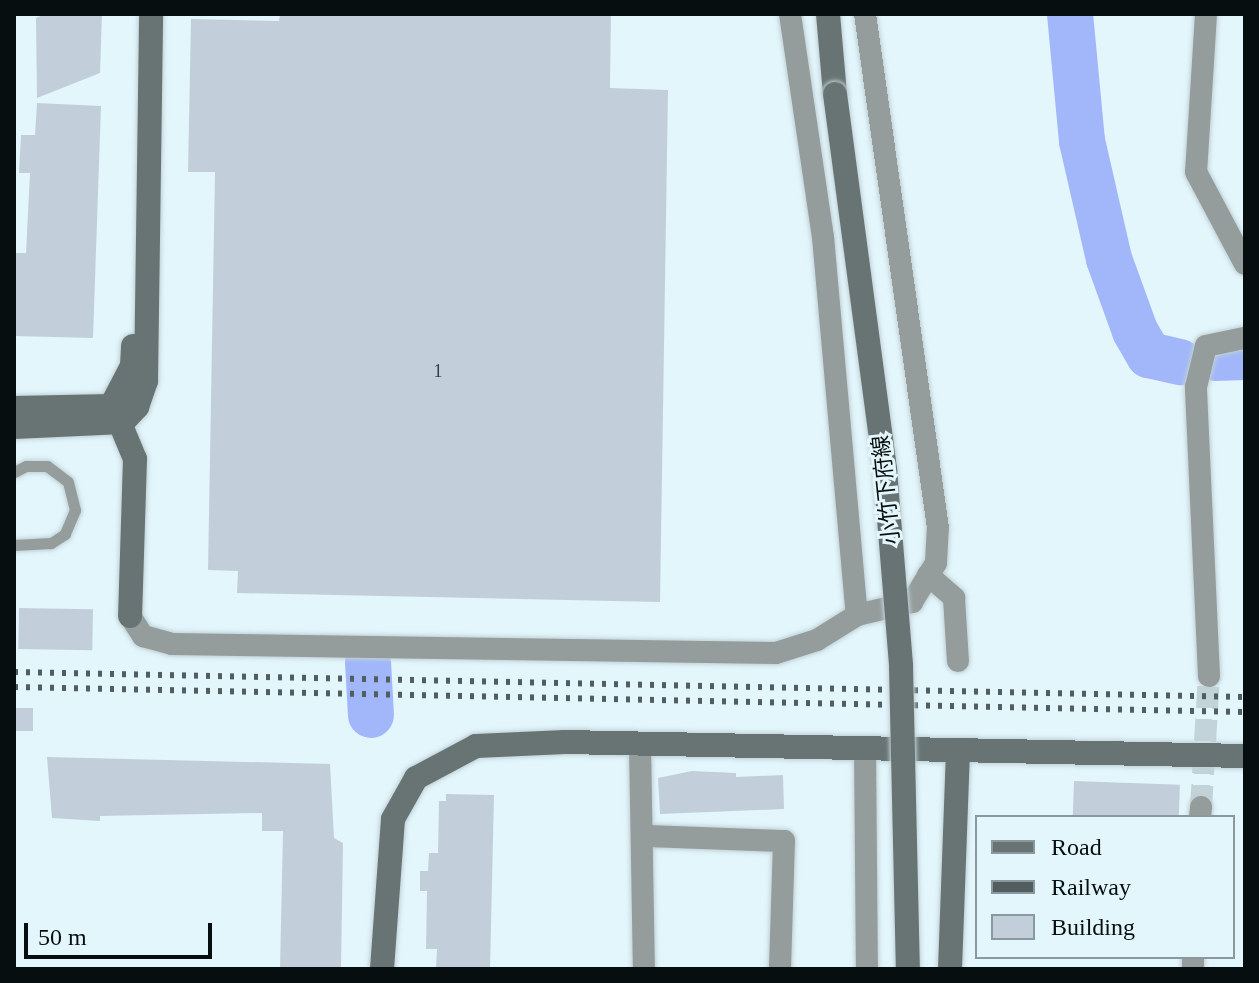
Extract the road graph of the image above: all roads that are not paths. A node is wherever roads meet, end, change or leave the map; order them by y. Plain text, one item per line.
1 (136, 14) edge
2 (151, 14) edge
3 (790, 14) edge
4 (828, 14) edge
5 (865, 14) edge
6 (1206, 14) edge
7 (1245, 264) edge
8 (1245, 338) edge
9 (14, 408) edge
10 (117, 414) junction
11 (14, 427) edge
12 (14, 472) edge
13 (14, 545) edge
14 (928, 575) junction
15 (857, 615) junction
16 (130, 616) joint
17 (958, 661) dead end
18 (1209, 676) tunnel mouth
19 (640, 745) junction
20 (865, 748) junction
21 (958, 753) junction
22 (1245, 756) edge
23 (645, 836) junction
24 (382, 969) edge
25 (644, 969) edge
26 (780, 969) edge
27 (867, 969) edge
28 (908, 969) edge
29 (950, 969) edge

1 - 10 street
2 - 10 street
3 - 15 street
4 - 28 street, 小竹下府線, bridge
5 - 14 street
6 - 7 street
8 - 18 street
9 - 10 street
10 - 11 street
10 - 16 street
12 - 13 lane
14 - 15 street
14 - 17 street
15 - 16 street
19 - 20 street
19 - 23 street
19 - 24 street
20 - 21 street
20 - 27 street
21 - 22 street
21 - 29 street
23 - 25 street
23 - 26 street

